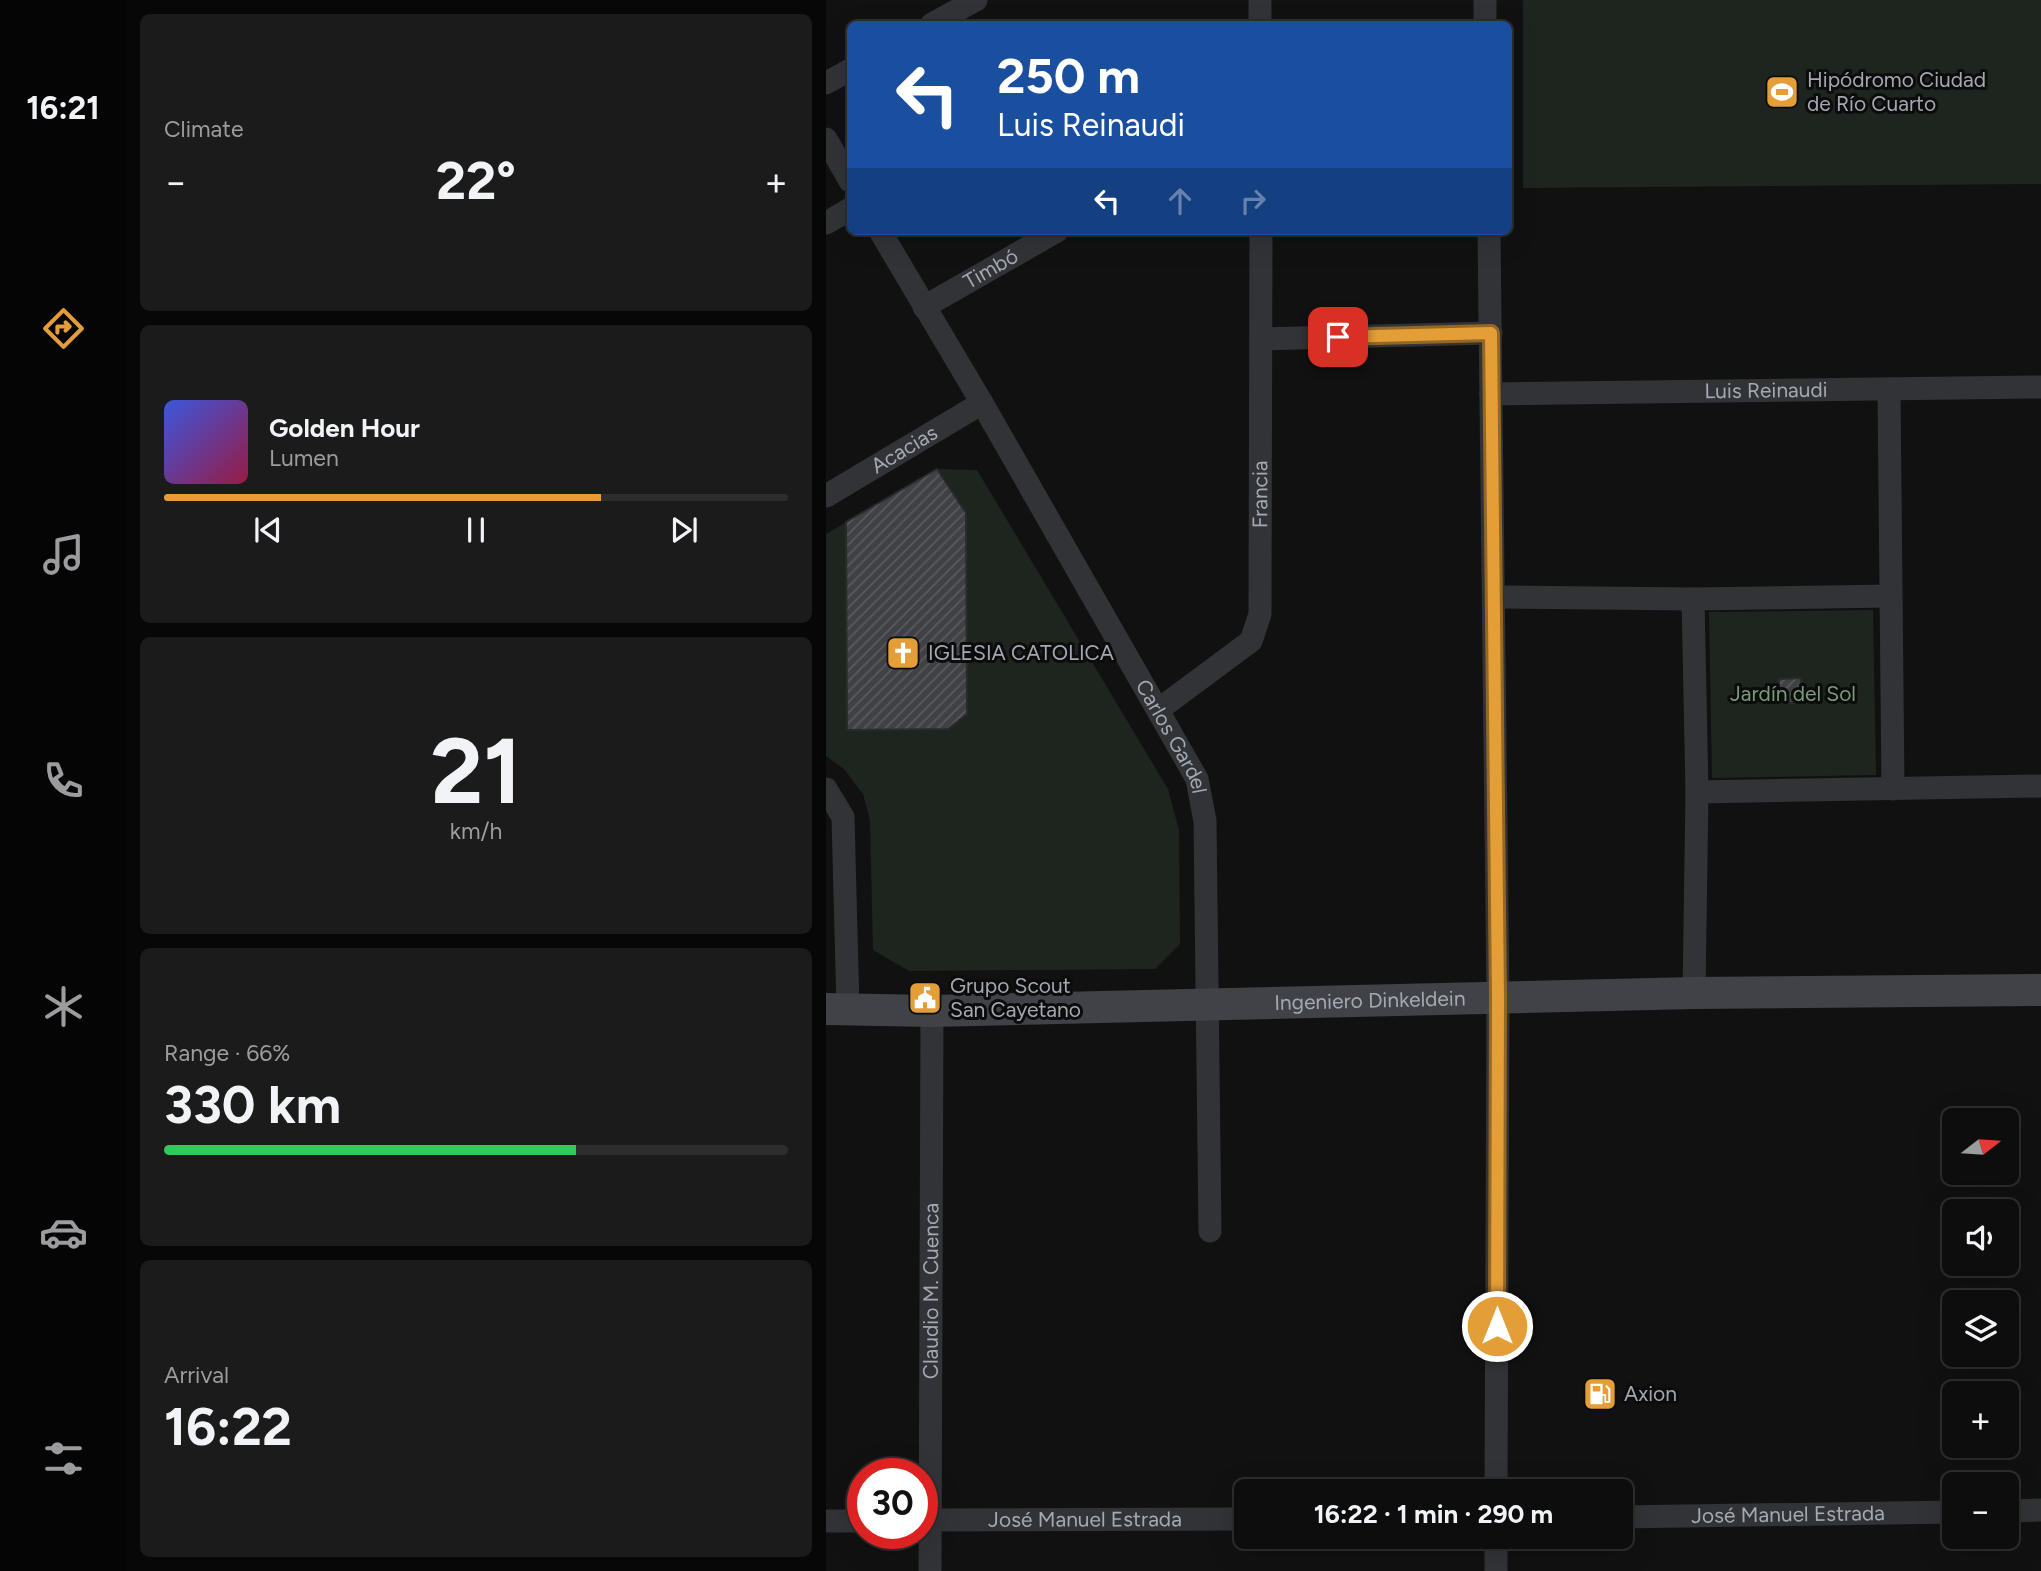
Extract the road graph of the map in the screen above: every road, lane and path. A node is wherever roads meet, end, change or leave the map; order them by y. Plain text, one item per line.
1 (976, 0) edge
2 (1260, 0) edge
3 (1485, 0) edge
4 (938, 21) edge
5 (1260, 21) edge
6 (1486, 21) edge
7 (847, 72) edge
8 (826, 83) edge
9 (826, 139) edge
10 (847, 176) edge
11 (847, 211) edge
12 (826, 223) edge
13 (882, 235) edge
14 (1050, 235) edge
15 (1261, 235) edge
16 (1489, 235) edge
17 (924, 307) junction
18 (1491, 333) junction
19 (1261, 339) junction
20 (2041, 387) edge
21 (1889, 389) junction
22 (1491, 394) junction
23 (982, 403) junction
24 (826, 496) edge
25 (1890, 596) junction
26 (1495, 597) junction
27 (1693, 599) junction
28 (1158, 710) junction
29 (2041, 786) edge
30 (826, 789) edge
31 (1893, 789) junction
32 (1697, 792) junction
33 (2041, 990) edge
34 (1694, 993) junction
35 (1498, 998) junction
36 (1209, 1006) junction
37 (837, 1009) edge
38 (932, 1011) junction
39 (1210, 1231) dead end
40 (927, 1458) edge
41 (1496, 1479) edge
42 (2041, 1510) edge
43 (2019, 1511) edge
44 (1942, 1512) edge
45 (1633, 1517) edge
46 (938, 1520) edge
47 (1234, 1520) edge
48 (826, 1521) edge
49 (847, 1521) edge
50 (928, 1549) edge
51 (1496, 1549) edge
52 (930, 1571) edge
53 (1496, 1571) edge

1 - 4 street
2 - 5 street
3 - 6 street
7 - 8 street
9 - 10 street
11 - 12 street
13 - 17 street, Carlos Gardel
14 - 17 street, Timbó
15 - 19 street, Francia
16 - 18 street
17 - 23 street, Carlos Gardel
18 - 19 street
18 - 22 street
19 - 28 street, Francia
20 - 21 street, Luis Reinaudi
21 - 22 street, Luis Reinaudi
21 - 25 street
22 - 26 street
23 - 24 street, Acacias
23 - 28 street, Carlos Gardel
25 - 27 street
25 - 31 street
26 - 27 street
26 - 35 street
27 - 32 street
28 - 36 street, Carlos Gardel
29 - 31 street
30 - 37 street
31 - 32 street
32 - 34 street
33 - 34 main road, Ingeniero Dinkeldein
34 - 35 main road, Ingeniero Dinkeldein
35 - 36 main road, Ingeniero Dinkeldein
35 - 41 street
36 - 38 main road, Ingeniero Dinkeldein
36 - 39 street, Carlos Gardel
37 - 38 main road, Ingeniero Dinkeldein
38 - 40 street, Claudio M. Cuenca
42 - 43 street
44 - 45 street, José Manuel Estrada
46 - 47 street, José Manuel Estrada
48 - 49 street
50 - 52 street, Claudio M. Cuenca
51 - 53 street

